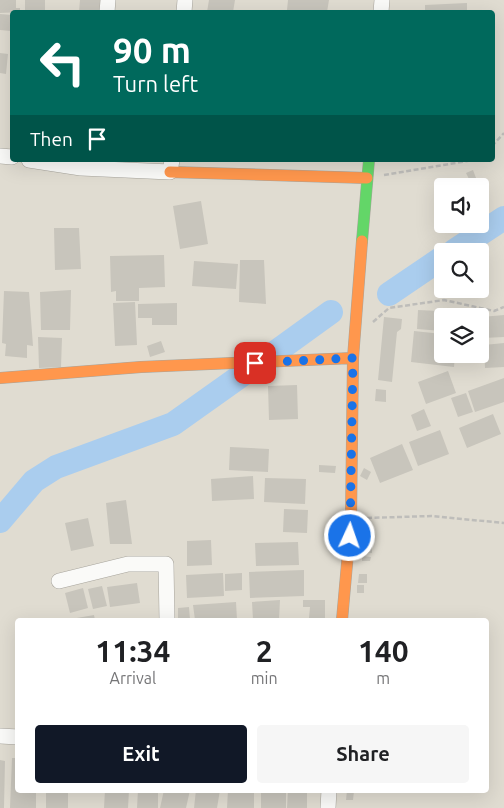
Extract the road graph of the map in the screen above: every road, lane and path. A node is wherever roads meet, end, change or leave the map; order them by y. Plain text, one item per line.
1 (504, 133) edge
2 (495, 143) edge
3 (42, 162) edge
4 (369, 162) edge
5 (461, 162) edge
6 (171, 166) edge
7 (367, 178) junction
8 (504, 307) edge
9 (354, 338) junction
10 (353, 358) junction
11 (0, 378) edge
12 (351, 519) junction
13 (504, 523) edge
14 (59, 581) dead end
15 (167, 618) edge
16 (342, 618) edge
17 (0, 736) edge
18 (15, 737) edge
19 (329, 793) edge
20 (328, 808) edge

1 - 2 path
3 - 6 street
4 - 7 street
5 - 7 path
6 - 7 street
7 - 9 street
8 - 9 path
9 - 10 street
10 - 11 street
10 - 12 street
12 - 13 path
12 - 16 street
14 - 15 street
17 - 18 street
19 - 20 street

